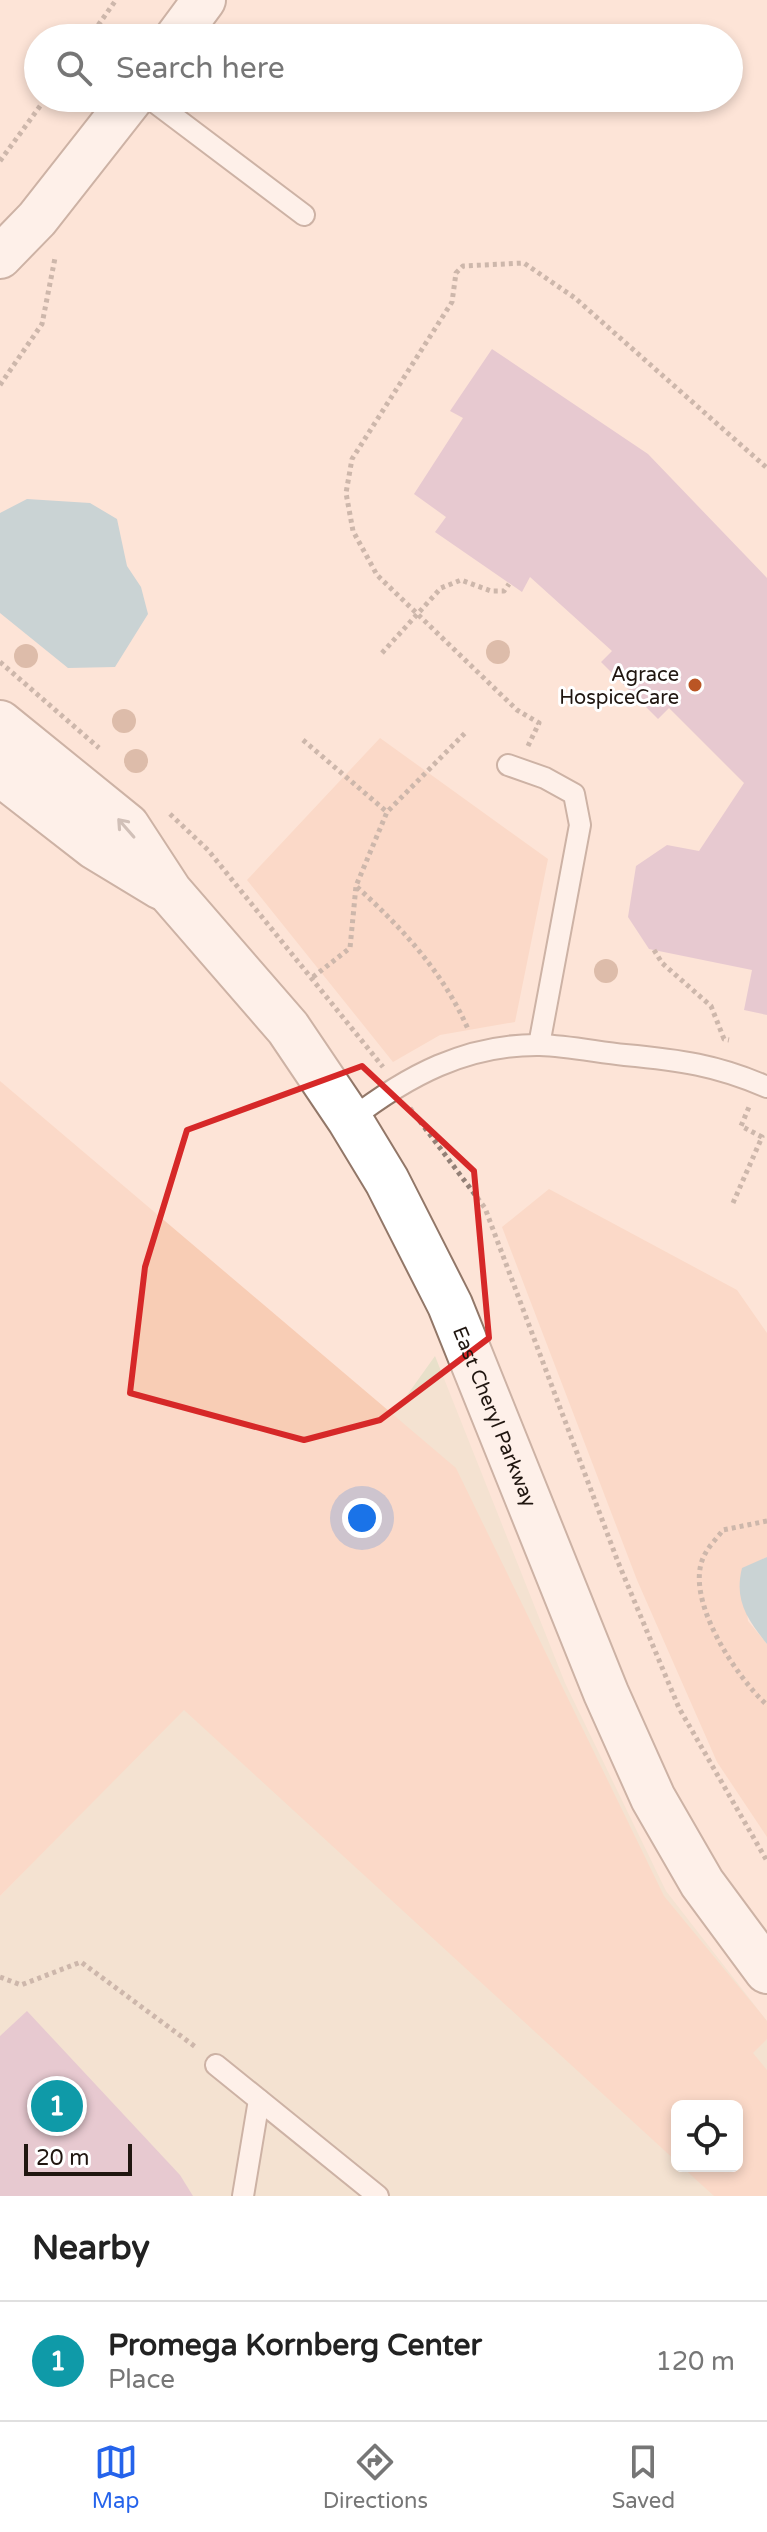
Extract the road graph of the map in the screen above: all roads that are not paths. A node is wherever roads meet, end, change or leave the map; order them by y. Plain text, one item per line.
1 (204, 0) edge
2 (186, 24) edge
3 (123, 112) edge
4 (168, 112) edge
5 (304, 215) dead end
6 (47, 234) junction
7 (0, 257) edge
8 (0, 280) edge
9 (0, 723) edge
10 (513, 767) road end
11 (0, 773) edge
12 (170, 892) junction
13 (539, 1045) junction
14 (763, 1085) edge
15 (350, 1120) junction
16 (766, 1967) edge
17 (216, 2065) road end
18 (259, 2100) junction
19 (243, 2196) edge
20 (378, 2196) edge

1 - 2 street
3 - 6 street
4 - 5 lane
6 - 7 street
6 - 8 street
12 -> 9 street, East Cheryl Parkway
10 - 13 lane
11 - 12 street, East Cheryl Parkway
12 - 15 street, East Cheryl Parkway
13 - 14 lane
13 - 15 lane
15 - 16 street, East Cheryl Parkway
17 - 18 lane
18 - 19 lane
18 - 20 lane

